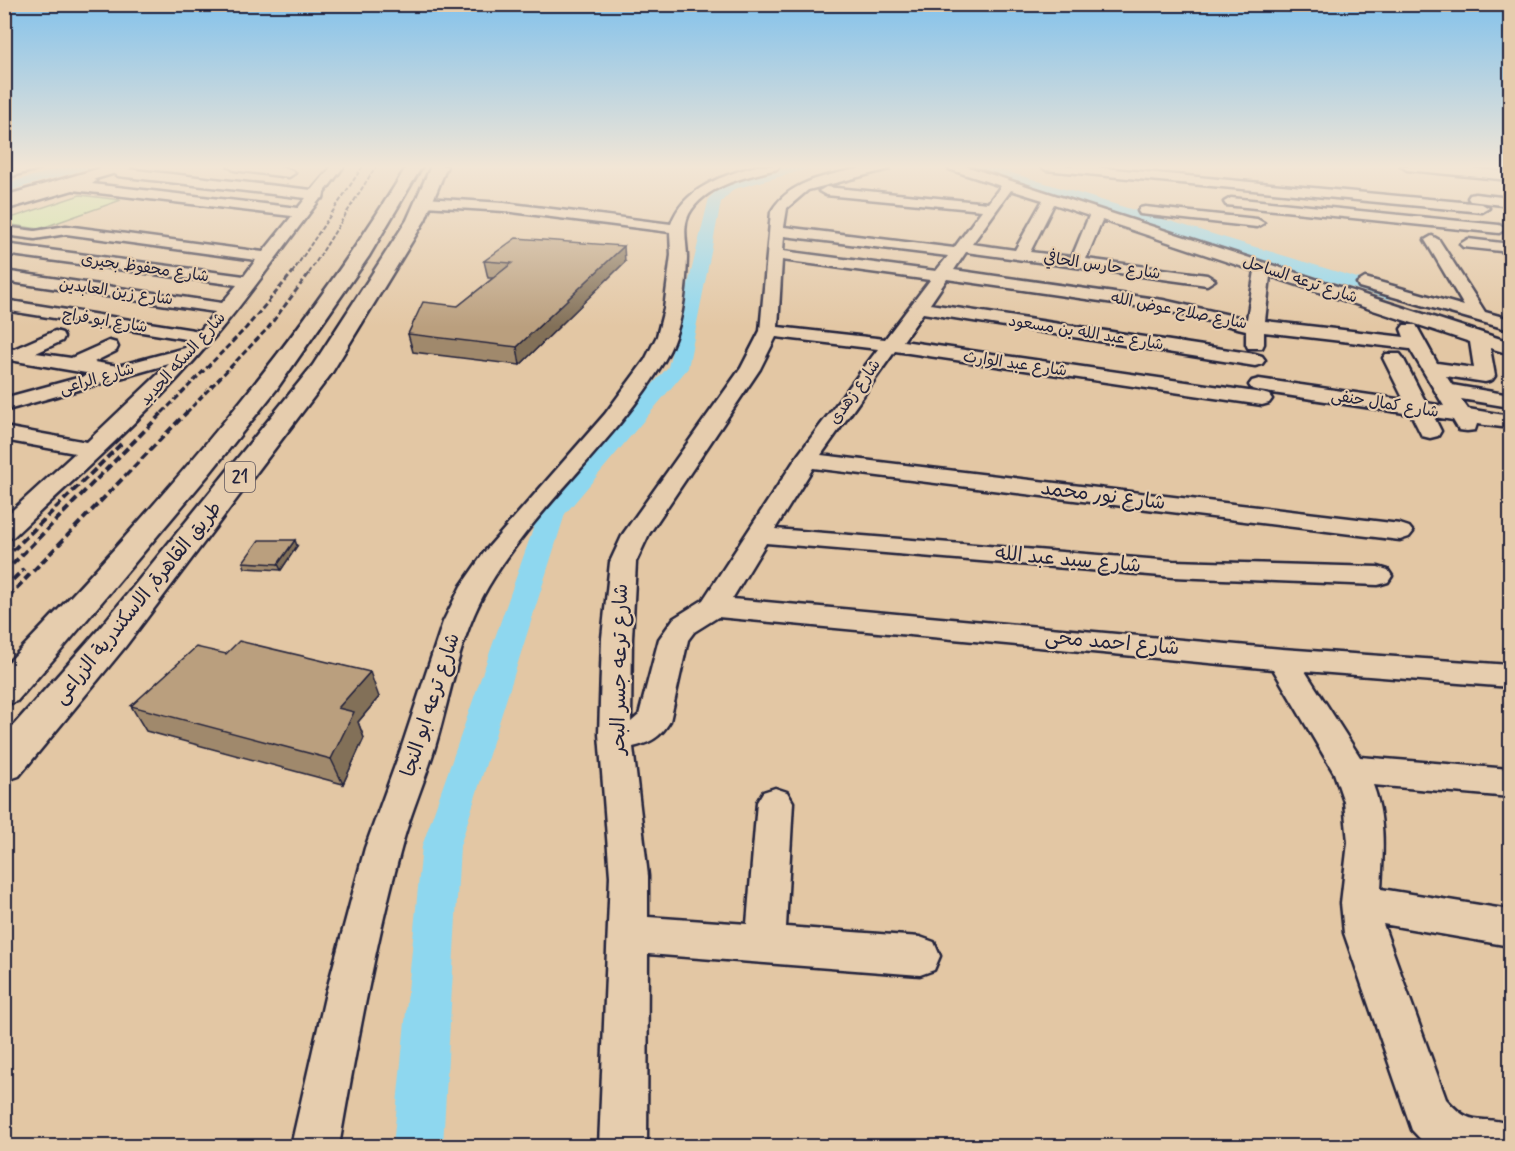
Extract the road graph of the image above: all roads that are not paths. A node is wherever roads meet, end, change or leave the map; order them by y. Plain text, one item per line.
1 (297, 220) edge
2 (384, 220) edge
3 (416, 220) edge
4 (605, 220) edge
5 (679, 220) edge
6 (778, 220) edge
7 (982, 220) edge
8 (1039, 220) edge
9 (1095, 220) edge
10 (1110, 220) edge
11 (1171, 220) edge
12 (1233, 220) edge
13 (1408, 220) edge
14 (1271, 224) dead end
15 (678, 229) junction
16 (1502, 229) edge
17 (4, 231) edge
18 (1211, 233) dead end
19 (777, 243) junction
20 (1510, 246) edge
21 (4, 249) edge
22 (959, 250) junction
23 (1020, 255) junction
24 (267, 257) junction
25 (1077, 263) junction
26 (1263, 268) junction
27 (941, 275) junction
28 (4, 276) edge
29 (1207, 280) dead end
30 (1354, 280) dead end
31 (249, 282) junction
32 (4, 305) edge
33 (918, 307) junction
34 (228, 309) junction
35 (1406, 315) junction
36 (1479, 317) junction
37 (1255, 326) junction
38 (1510, 326) edge
39 (769, 331) junction
40 (55, 337) dead end
41 (205, 337) junction
42 (1479, 339) junction
43 (1416, 344) junction
44 (890, 345) junction
45 (109, 347) dead end
46 (1510, 348) edge
47 (190, 352) junction
48 (1328, 352) dead end
49 (10, 354) edge
50 (1394, 358) junction
51 (1255, 360) junction
52 (1429, 364) junction
53 (74, 365) junction
54 (119, 373) junction
55 (1445, 390) junction
56 (1262, 399) junction
57 (11, 400) edge
58 (1510, 401) edge
59 (1419, 409) junction
60 (1461, 415) junction
61 (1510, 422) edge
62 (1430, 431) dead end
63 (4, 432) edge
64 (1474, 436) dead end
65 (94, 450) junction
66 (806, 460) junction
67 (15, 512) edge
68 (4, 532) edge
69 (1400, 532) dead end
70 (758, 535) junction
71 (1378, 576) dead end
72 (713, 607) junction
73 (1282, 659) junction
74 (1510, 676) edge
75 (4, 691) edge
76 (615, 734) junction
77 (4, 765) edge
78 (1350, 770) junction
79 (1510, 783) edge
80 (775, 802) dead end
81 (1360, 903) junction
82 (1510, 928) edge
83 (628, 934) junction
84 (765, 944) junction
85 (920, 956) dead end
86 (1490, 1145) edge
87 (315, 1146) edge
88 (623, 1146) edge

1 - 24 street, شارع السكه الحديد
2 - 75 highway, طريق القاهرة, الاسكندرية الزراعى / 21
3 - 77 highway, طريق القاهرة, الاسكندرية الزراعى / 21
4 - 15 street
5 - 15 street, شارع ترعه ابو النجا
6 - 19 street, شارع ترعه جسر البحر
7 - 22 street, شارع زهدى
8 - 23 street
9 - 25 street
10 - 26 street, شارع ترعه الساحل
11 - 18 street
12 - 14 street
13 - 16 street
15 - 87 street, شارع ترعه ابو النجا
16 - 20 street
17 - 24 street
19 - 22 street, شارع حارس الحافي
19 - 27 street, شارع صلاح عوض الله
19 - 39 street, شارع ترعه جسر البحر
20 - 36 street
21 - 31 street, شارع محفوظ بحيرى
22 - 23 street, شارع حارس الحافي
22 - 27 street, شارع زهدى
23 - 25 street, شارع حارس الحافي
24 - 31 street, شارع السكه الحديد
25 - 29 street, شارع حارس الحافي
26 - 35 street, شارع ترعه الساحل
26 - 37 street
27 - 33 street, شارع زهدى
27 - 37 street, شارع صلاح عوض الله
28 - 34 street, شارع زين العابدين
30 - 36 street, شارع ترعه الساحل
31 - 34 street, شارع السكه الحديد
32 - 41 street, شارع ابو فراج
33 - 44 street, شارع زهدى
33 - 51 street, شارع عبد الله بن مسعود
34 - 41 street, شارع السكه الحديد
35 - 42 street, شارع ترعه الساحل
35 - 43 street
36 - 38 street, شارع ترعه الساحل
37 - 43 street, شارع صلاح عوض الله
37 - 51 street
39 - 44 street, شارع عبد الوارث
39 - 76 street, شارع ترعه جسر البحر
40 - 49 street
41 - 47 street, شارع السكه الحديد
42 - 46 street, شارع ترعه الساحل
42 - 52 street
43 - 52 street
44 - 56 street, شارع عبد الوارث
44 - 66 street, شارع زهدى
45 - 53 street
47 - 54 street, شارع الراعى
47 - 65 street, شارع السكه الحديد
48 - 50 street
49 - 53 street
50 - 52 street
50 - 59 street
51 - 56 street
52 - 55 street
53 - 54 street
54 - 57 street, شارع الراعى
55 - 58 street
55 - 60 street
56 - 59 street, شارع كمال حنفى
59 - 60 street, شارع كمال حنفى
59 - 62 street
60 - 61 street, شارع كمال حنفى
60 - 64 street
63 - 65 street
65 - 67 street, شارع السكه الحديد
66 - 69 street, شارع نور محمد
66 - 70 street, شارع زهدى
67 - 68 street, شارع السكه الحديد
70 - 71 street, شارع سيد عبد الله
70 - 72 street, شارع زهدى
72 - 73 street, شارع احمد محى
72 - 76 street
73 - 74 street, شارع احمد محى
73 - 78 street
76 - 83 street, شارع ترعه جسر البحر
78 - 79 street
78 - 81 street
80 - 84 street
81 - 82 street
81 - 86 street
83 - 84 street
83 - 88 street, شارع ترعه جسر البحر
84 - 85 street

